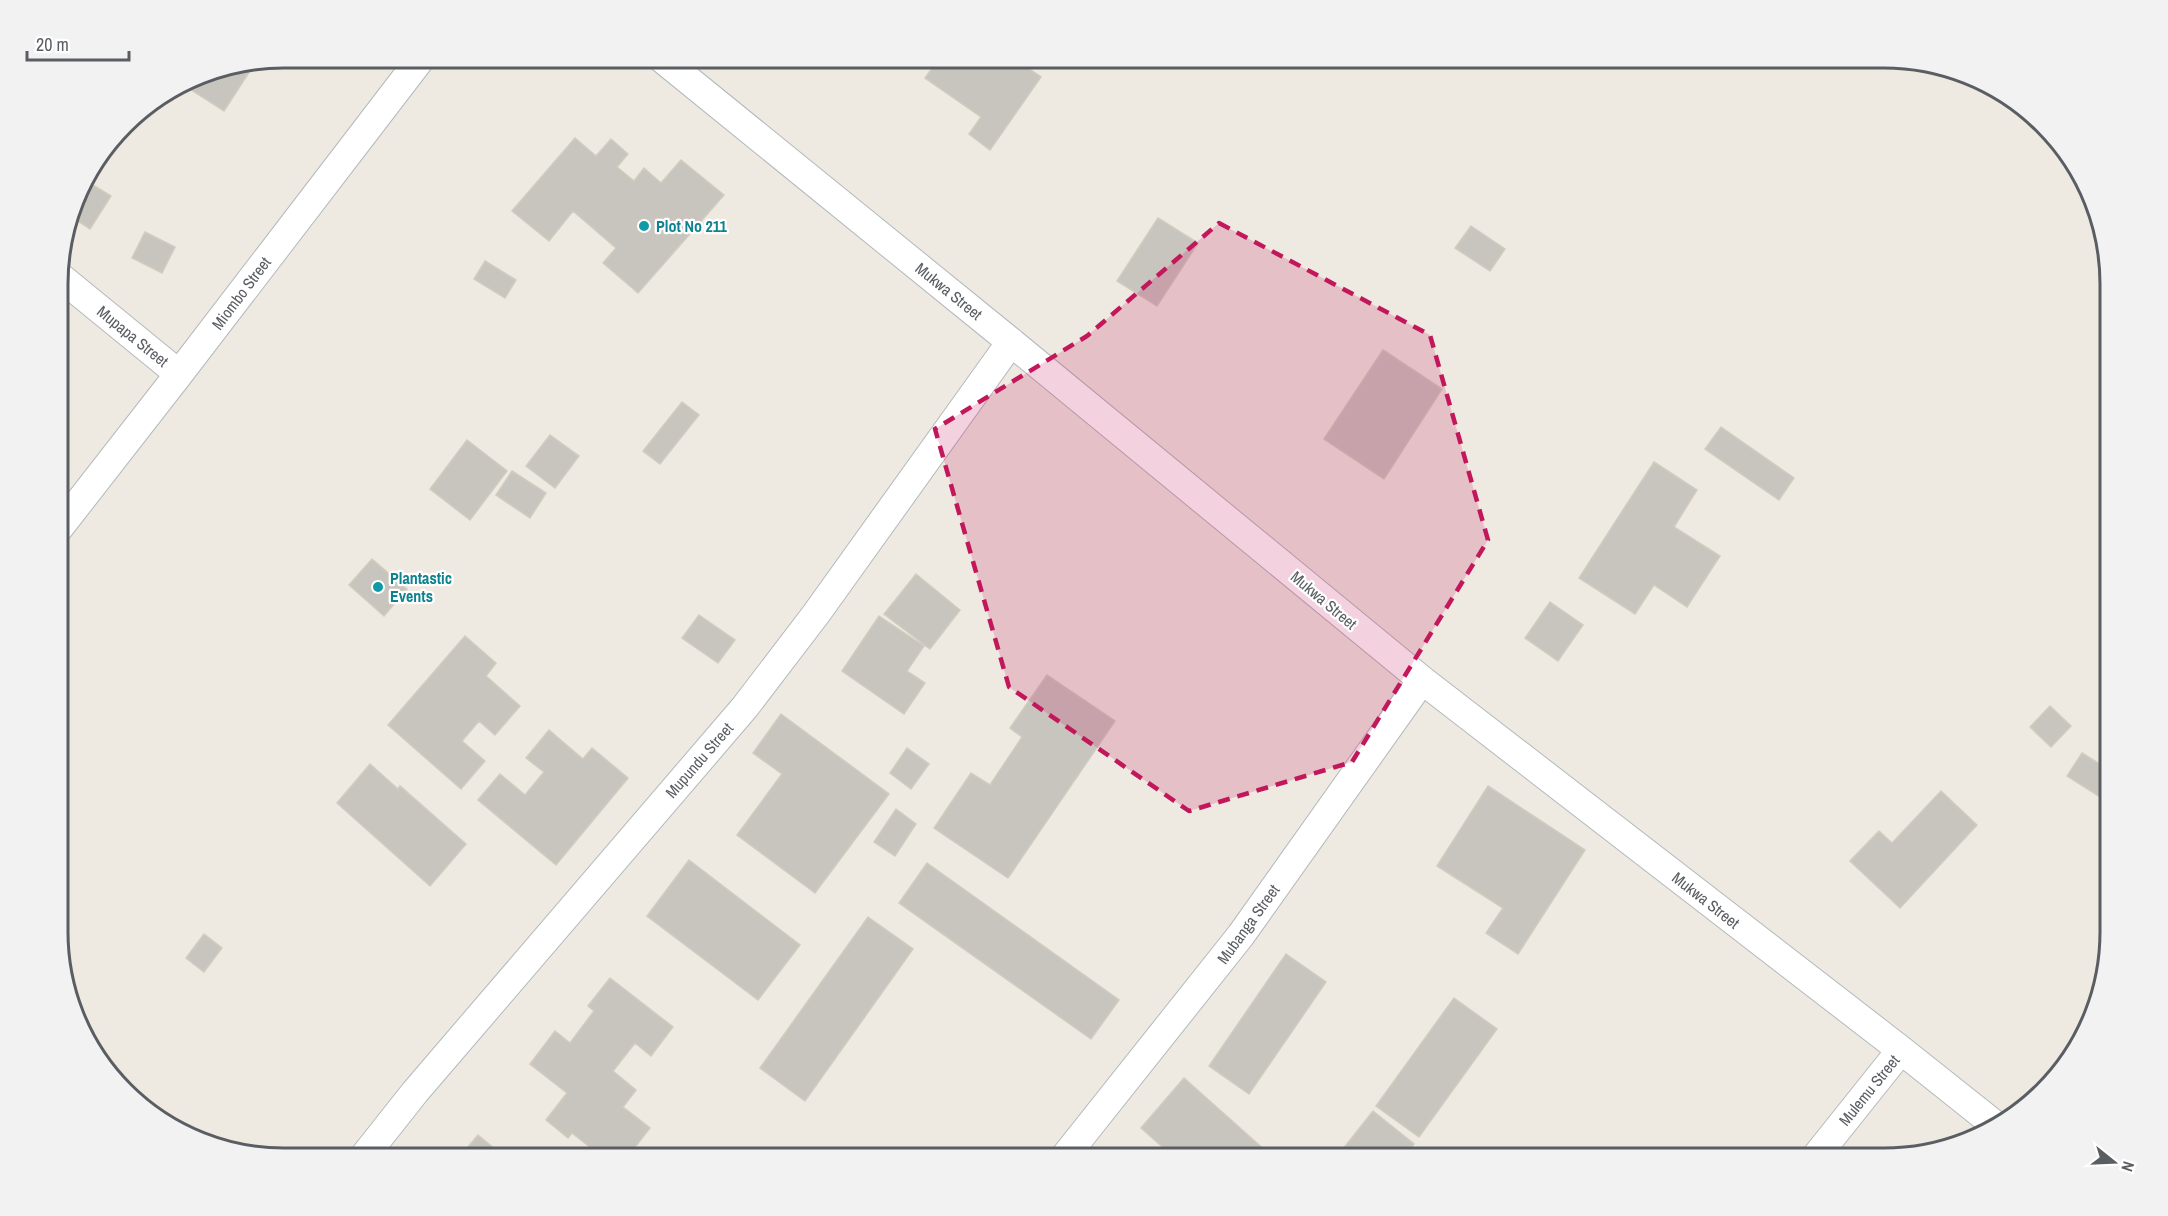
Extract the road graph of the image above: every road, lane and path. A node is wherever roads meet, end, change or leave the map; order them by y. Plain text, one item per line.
1 (414, 68) edge
2 (674, 68) edge
3 (68, 283) edge
4 (1011, 342) junction
5 (179, 374) junction
6 (68, 516) edge
7 (1422, 681) junction
8 (1901, 1050) junction
9 (1990, 1121) edge
10 (371, 1148) edge
11 (1072, 1148) edge
12 (1823, 1148) edge

1 - 5 street, Miombo Street
2 - 4 street, Mukwa Street
3 - 5 street, Mupapa Street
4 - 7 street, Mukwa Street
4 - 10 street, Mupundu Street
5 - 6 street, Miombo Street
7 - 8 street, Mukwa Street
7 - 11 street, Mubanga Street
8 - 9 street, Mukwa Street
8 - 12 street, Mulemu Street

